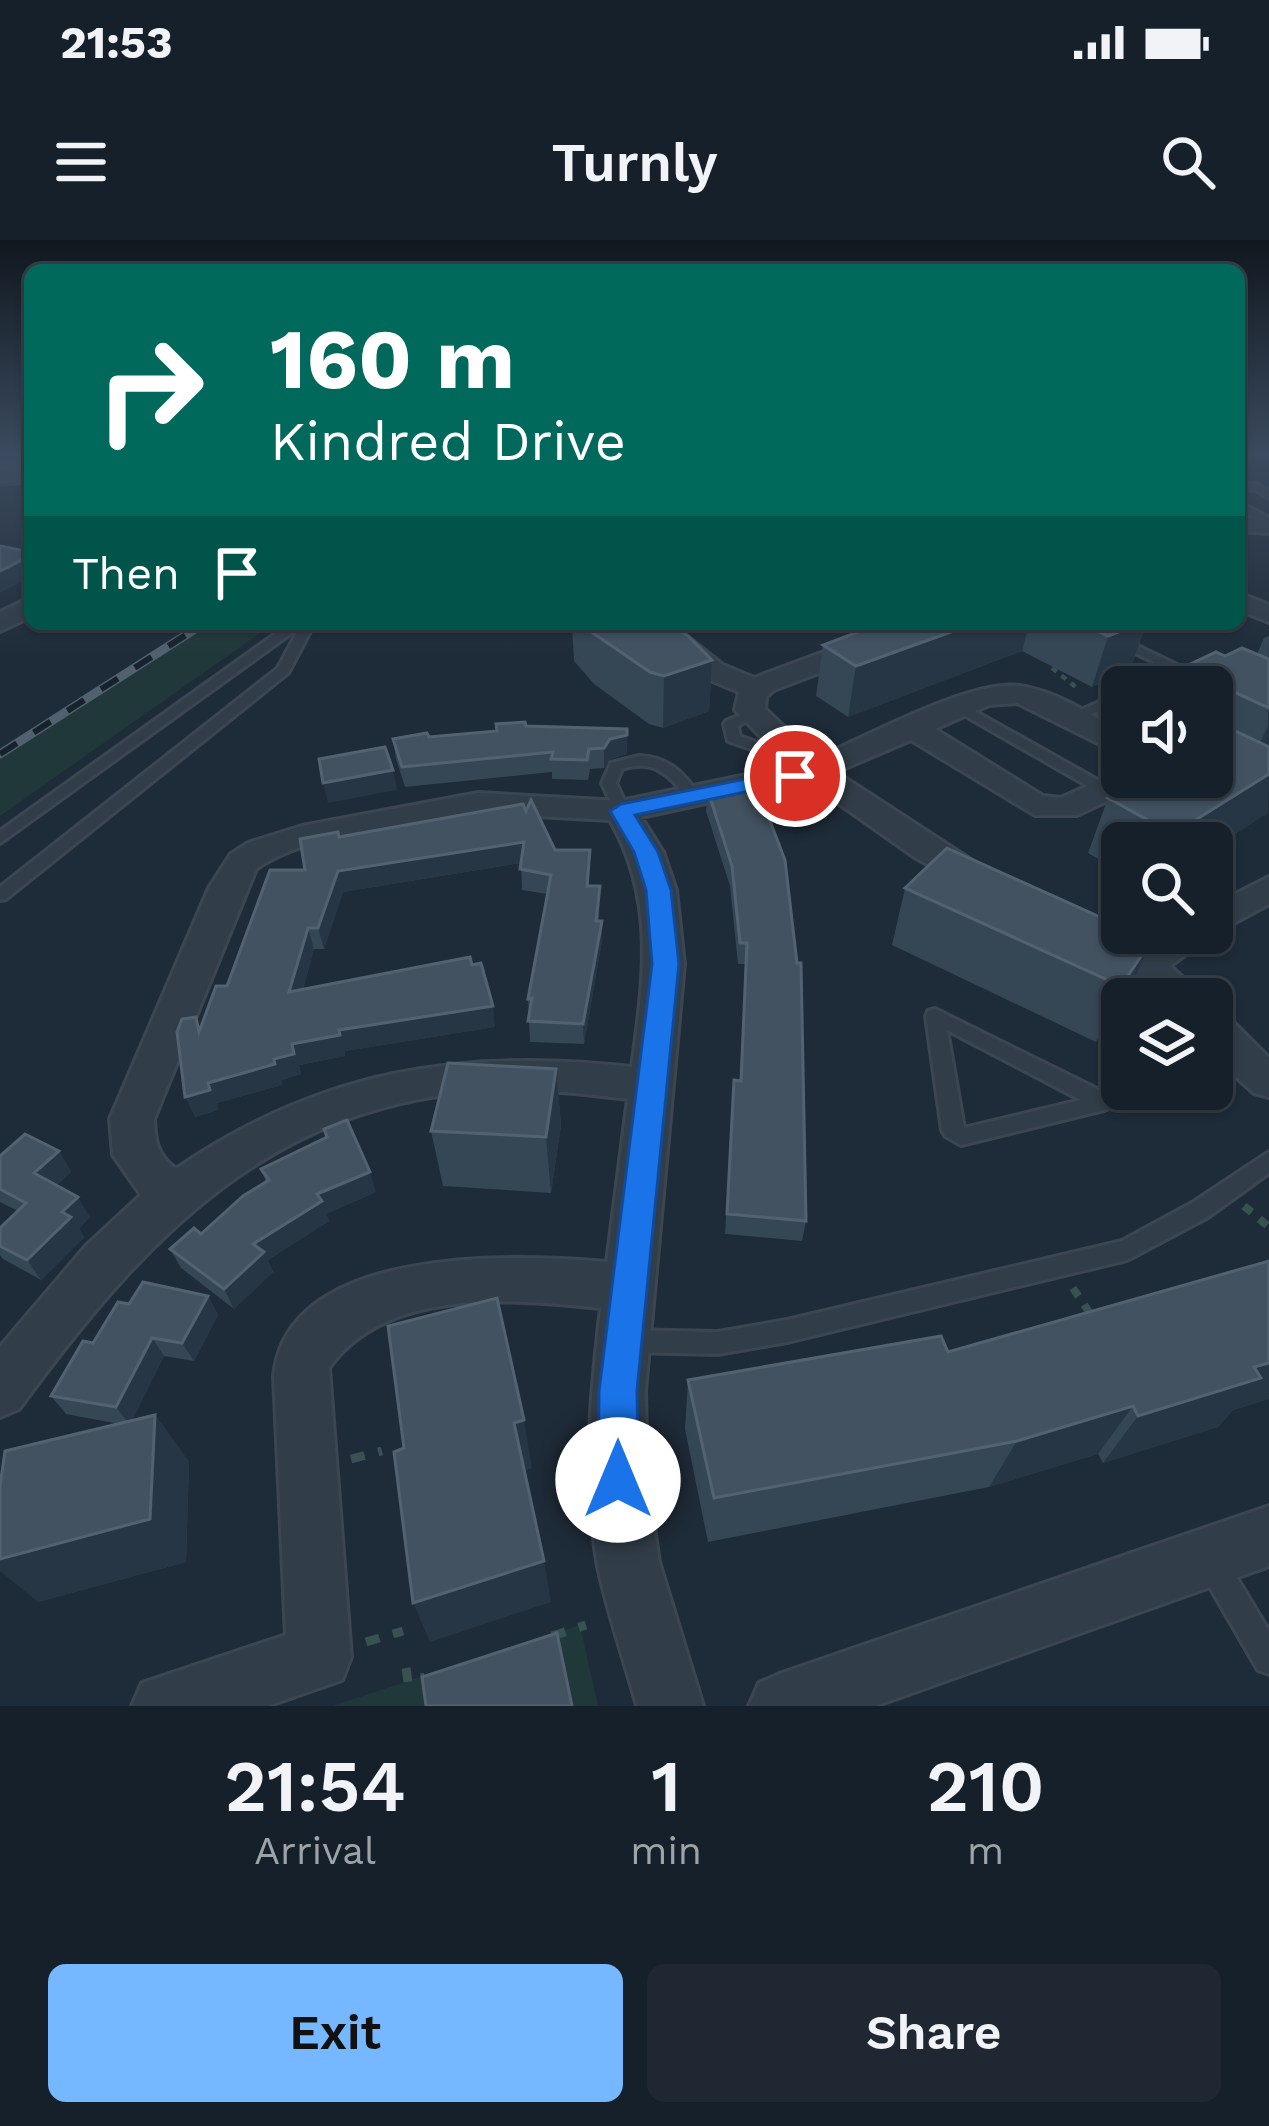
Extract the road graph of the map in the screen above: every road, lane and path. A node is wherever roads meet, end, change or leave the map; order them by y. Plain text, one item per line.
1 (289, 630) edge
2 (305, 630) edge
3 (662, 630) edge
4 (910, 630) edge
5 (1095, 630) edge
6 (1171, 666) edge
7 (754, 702) junction
8 (1101, 705) edge
9 (962, 708) junction
10 (1070, 718) junction
11 (913, 728) junction
12 (1101, 735) edge
13 (817, 769) junction
14 (1101, 775) edge
15 (1101, 791) edge
16 (691, 794) junction
17 (621, 811) junction
18 (0, 838) edge
19 (1269, 888) edge
20 (0, 895) edge
21 (1022, 898) edge
22 (1233, 909) edge
23 (1076, 917) edge
24 (1161, 954) edge
25 (1146, 963) junction
26 (1163, 978) edge
27 (1233, 1055) edge
28 (1269, 1082) edge
29 (651, 1085) junction
30 (1104, 1102) joint
31 (1269, 1161) edge
32 (177, 1193) junction
33 (626, 1313) junction
34 (0, 1390) edge
35 (1269, 1536) edge
36 (1208, 1557) junction
37 (586, 1624) dead end
38 (542, 1639) edge
39 (1269, 1659) edge
40 (406, 1668) dead end
41 (430, 1675) edge
42 (165, 1706) edge
43 (670, 1706) edge
44 (782, 1706) edge

1 - 18 lane
2 - 20 lane
3 - 7 street
4 - 7 street
5 - 6 lane
7 - 13 street
8 - 10 lane
9 - 10 street
9 - 11 street
9 - 14 lane
10 - 12 street
11 - 13 street
11 - 15 street
13 - 16 street
13 - 21 street
16 - 17 street
16 - 17 lane
17 - 29 street
17 - 32 street
19 - 22 street
23 - 25 street
24 - 25 street
25 - 26 street
27 - 28 street
29 - 32 street
29 - 33 street
30 - 30 lane
31 - 33 lane
32 - 34 street
33 - 42 street
33 - 43 street
35 - 36 street
36 - 39 lane
36 - 44 street
37 - 38 path
40 - 41 path

